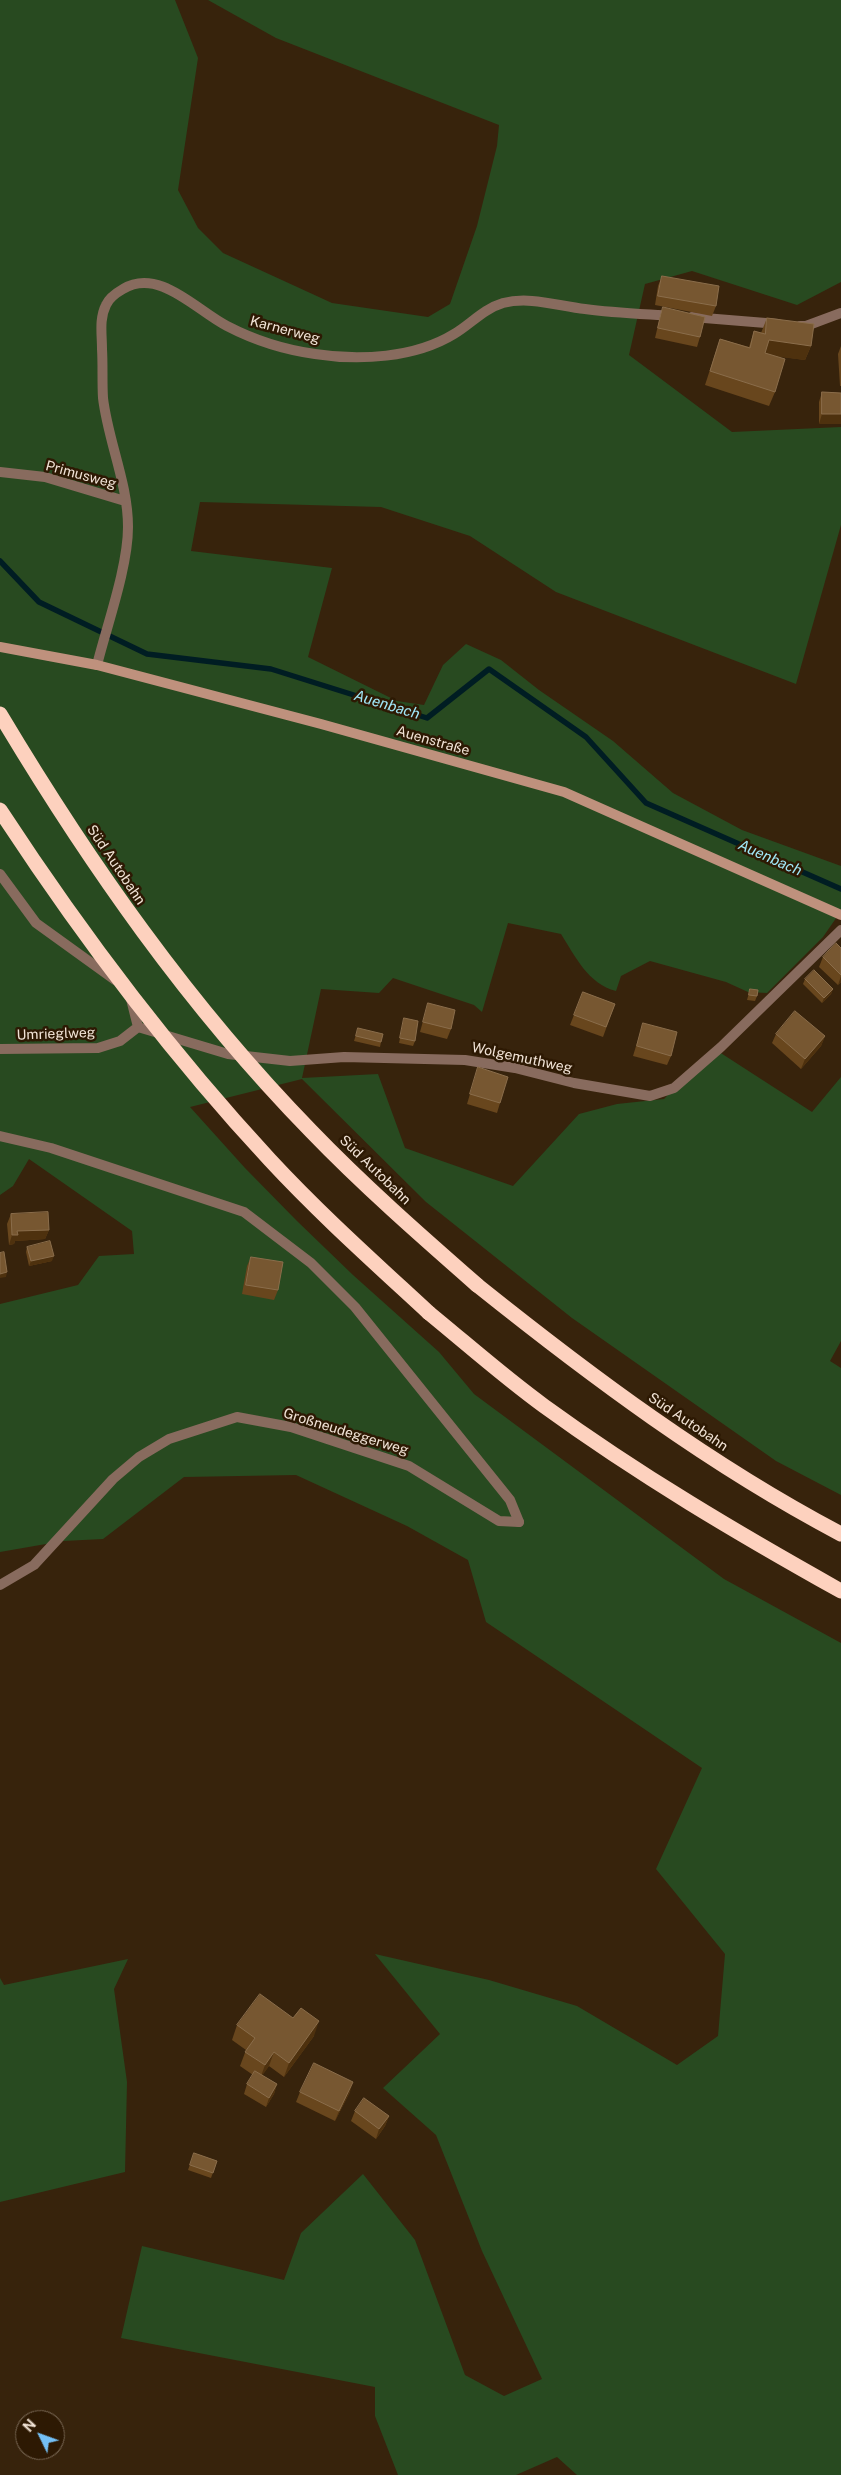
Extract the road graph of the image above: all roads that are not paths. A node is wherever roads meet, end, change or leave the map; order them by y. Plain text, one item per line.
1 (841, 313) edge
2 (0, 472) edge
3 (125, 501) junction
4 (0, 647) edge
5 (97, 666) junction
6 (0, 714) edge
7 (0, 810) edge
8 (0, 874) edge
9 (841, 915) edge
10 (841, 930) edge
11 (138, 1027) junction
12 (0, 1049) edge
13 (0, 1136) edge
14 (841, 1534) edge
15 (0, 1585) edge
16 (841, 1591) edge

1 - 3 street, Karnerweg
2 - 3 street, Primusweg
3 - 5 street, Karnerweg
4 - 5 street, Auenstraße
5 - 9 street, Auenstraße
6 - 14 highway, Süd Autobahn, bridge
7 - 16 highway, bridge
8 - 11 street
10 - 11 street, Wolgemuthweg
11 - 12 street, Umrieglweg
13 - 15 street, Großneudeggerweg

